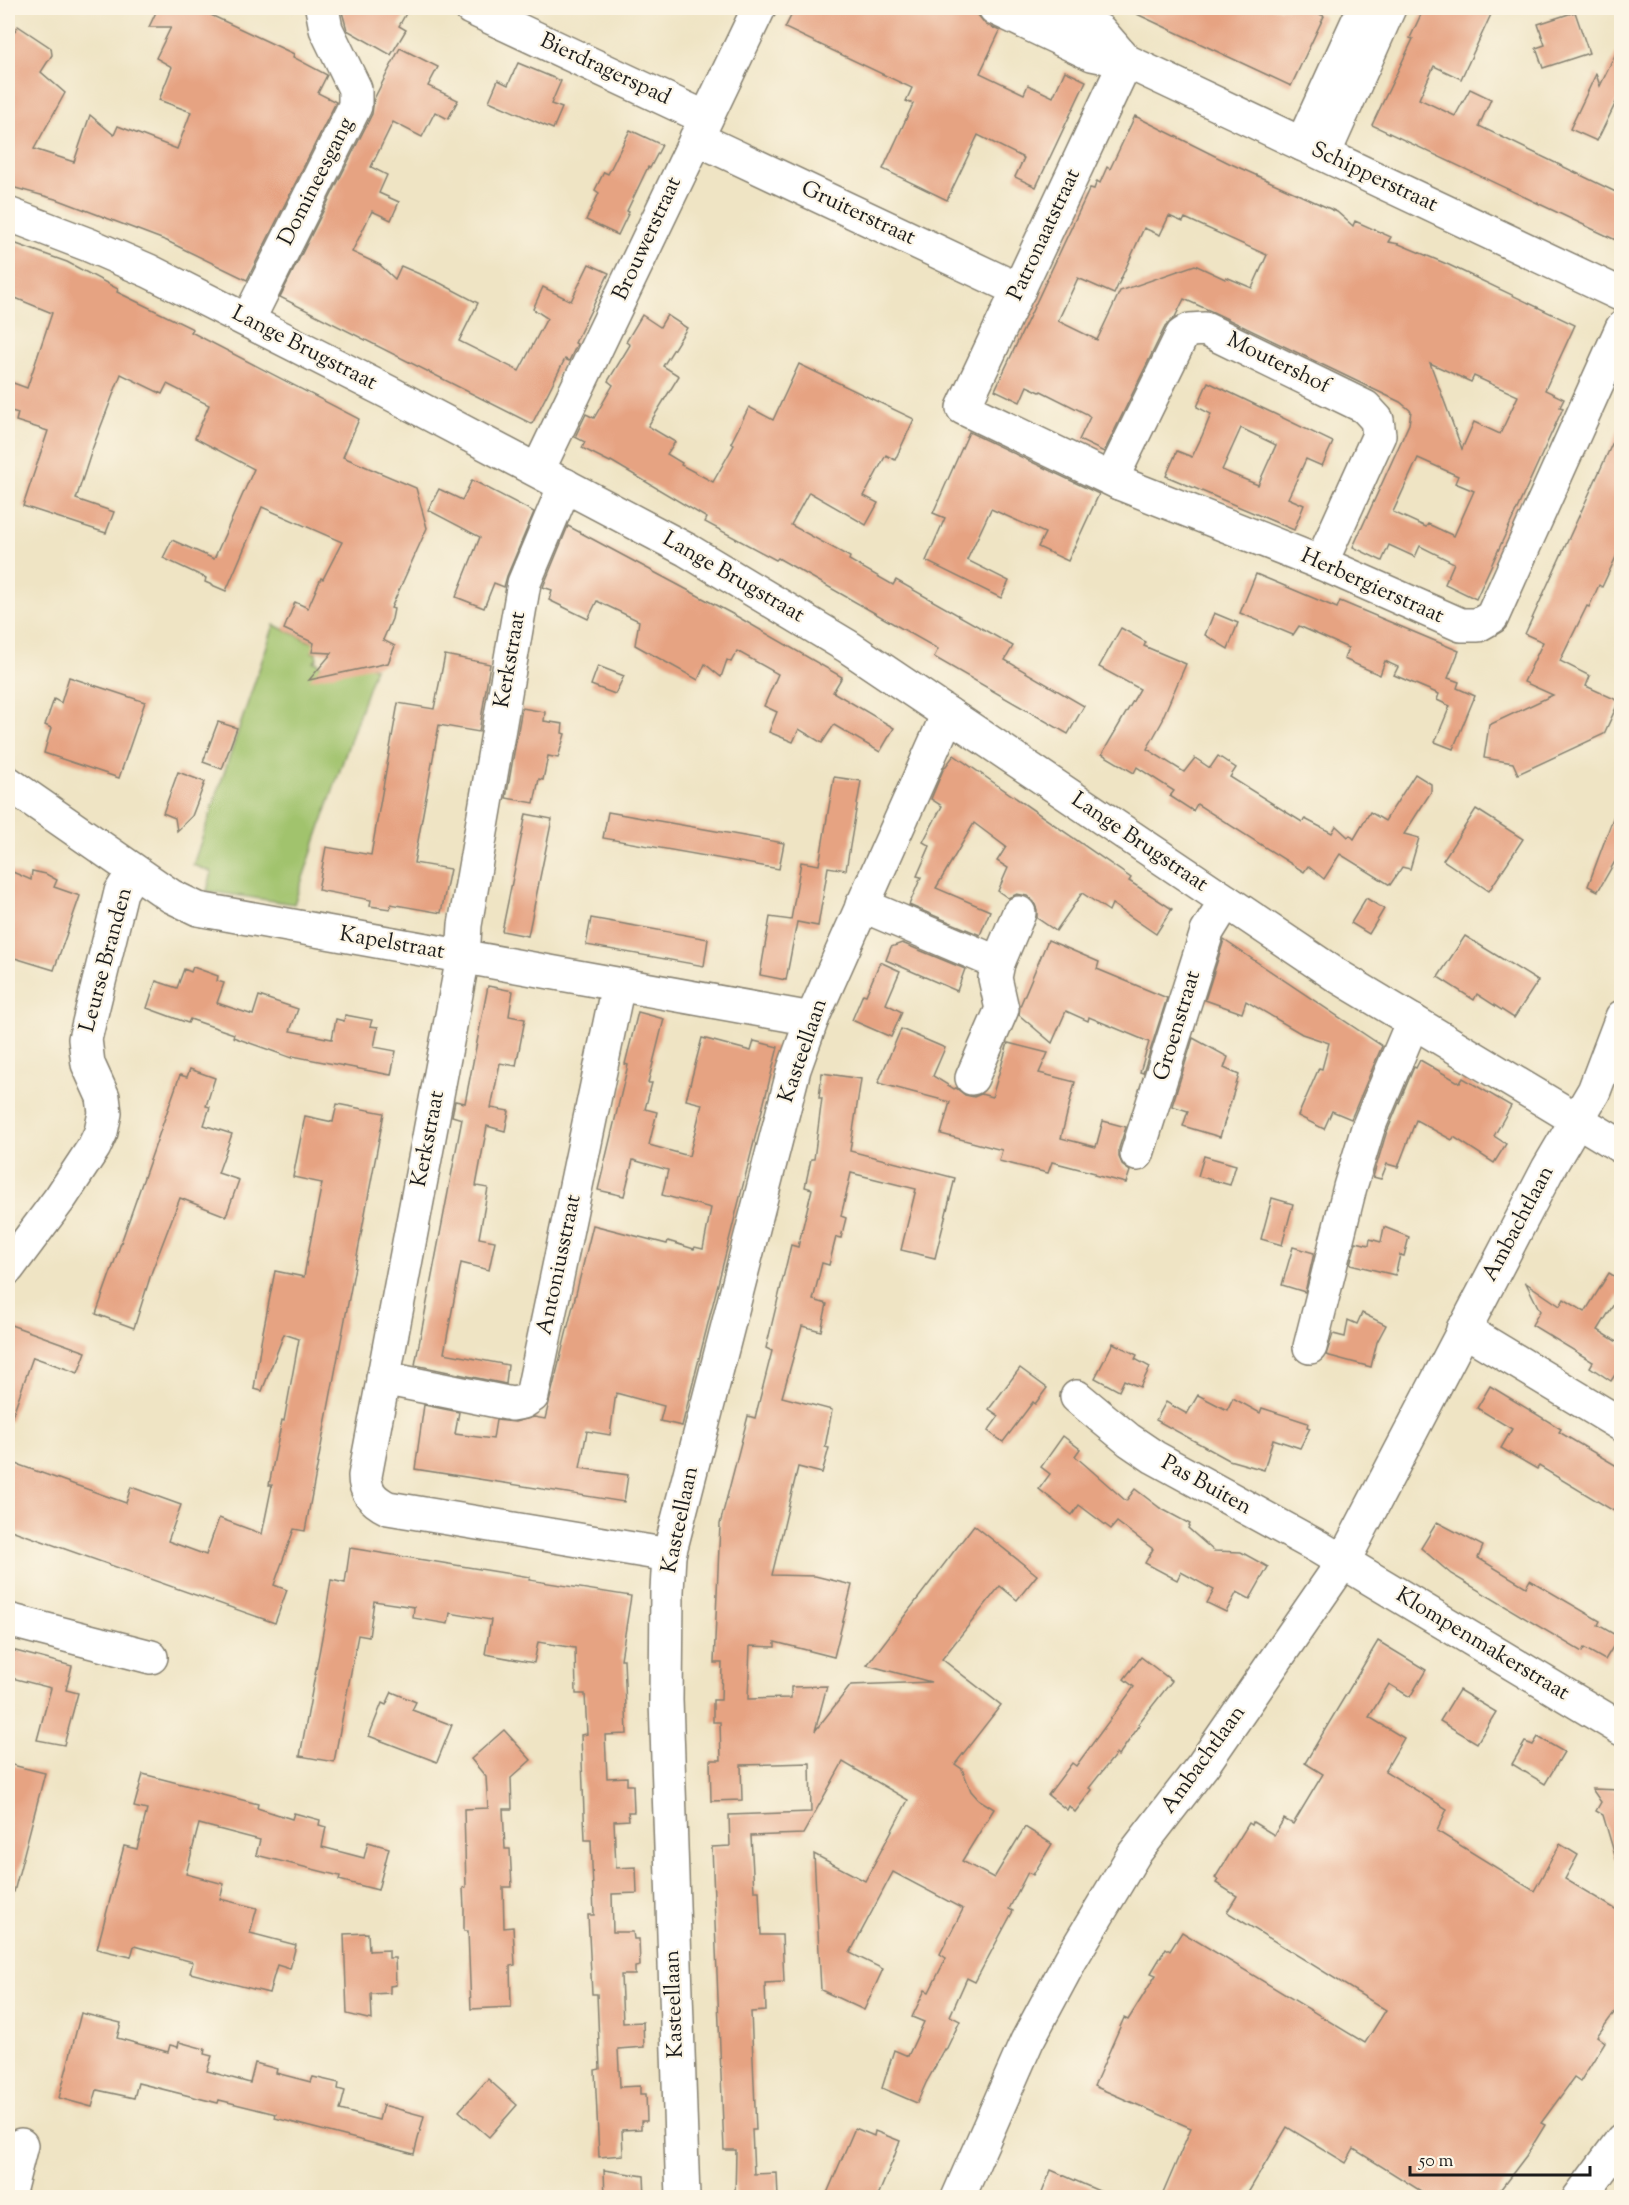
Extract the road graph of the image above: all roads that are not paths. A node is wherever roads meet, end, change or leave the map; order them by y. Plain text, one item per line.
1 (322, 8) edge
2 (471, 8) edge
3 (759, 8) edge
4 (995, 8) edge
5 (1051, 8) edge
6 (1364, 8) edge
7 (1389, 8) edge
8 (1126, 61) junction
9 (701, 128) junction
10 (1313, 149) junction
11 (8, 214) edge
12 (1019, 290) junction
13 (1622, 295) edge
14 (248, 320) junction
15 (1622, 328) edge
16 (963, 408) joint
17 (552, 478) junction
18 (1119, 483) junction
19 (1321, 564) junction
20 (948, 714) junction
21 (8, 783) edge
22 (134, 871) junction
23 (1226, 901) junction
24 (862, 905) junction
25 (1019, 913) dead end
26 (463, 957) junction
27 (998, 963) junction
28 (618, 985) junction
29 (1622, 1017) edge
30 (812, 1018) junction
31 (1413, 1021) junction
32 (972, 1078) dead end
33 (1577, 1119) junction
34 (1622, 1147) edge
35 (1137, 1154) dead end
36 (8, 1268) edge
37 (1463, 1329) junction
38 (1310, 1347) dead end
39 (383, 1378) junction
40 (1077, 1397) dead end
41 (1622, 1425) edge
42 (669, 1555) junction
43 (1343, 1562) junction
44 (8, 1620) edge
45 (151, 1657) dead end
46 (1622, 1729) edge
47 (1622, 2140) edge
48 (21, 2145) dead end
49 (8, 2196) edge
50 (682, 2198) edge
51 (958, 2198) edge
52 (1579, 2198) edge

1 - 14 street, Domineesgang
2 - 9 street, Bierdragerspad
3 - 9 street, Brouwerstraat
4 - 8 street, Schipperstraat
5 - 8 street, Schipperstraat
6 - 10 street
7 - 10 street
8 - 10 street, Schipperstraat
8 - 12 street, Patronaatstraat
9 - 12 street, Gruiterstraat
9 - 17 street, Brouwerstraat
10 - 13 street, Schipperstraat
11 - 14 street, Lange Brugstraat
12 - 16 street, Patronaatstraat
14 - 17 street, Lange Brugstraat
15 - 19 street, Herbergierstraat
16 - 18 street, Herbergierstraat
17 - 20 street, Lange Brugstraat
17 - 26 street, Kerkstraat
18 - 19 street, Herbergierstraat
18 - 19 street, Moutershof
20 - 23 street, Lange Brugstraat
20 - 24 street, Kasteellaan
21 - 22 street, Kapelstraat
22 - 26 street, Kapelstraat
22 - 36 street, Leurse Branden
23 - 31 street, Lange Brugstraat
23 - 35 street, Groenstraat
24 - 27 street
24 - 30 street, Kasteellaan
25 - 27 street
26 - 28 street, Kapelstraat
26 - 39 street, Kerkstraat
27 - 32 street
28 - 30 street, Kapelstraat
28 - 39 street, Antoniusstraat
29 - 33 street, Ambachtlaan
30 - 42 street, Kasteellaan
31 - 33 street, Lange Brugstraat
31 - 38 street
33 - 34 street, Lange Brugstraat
33 - 37 street, Ambachtlaan
37 - 41 street
37 - 43 street, Ambachtlaan
39 - 42 street, Kerkstraat
40 - 43 street, Pas Buiten
42 - 50 street, Kasteellaan
43 - 46 street, Klompenmakerstraat
43 - 51 street, Ambachtlaan
44 - 45 street
47 - 52 street
48 - 49 street

